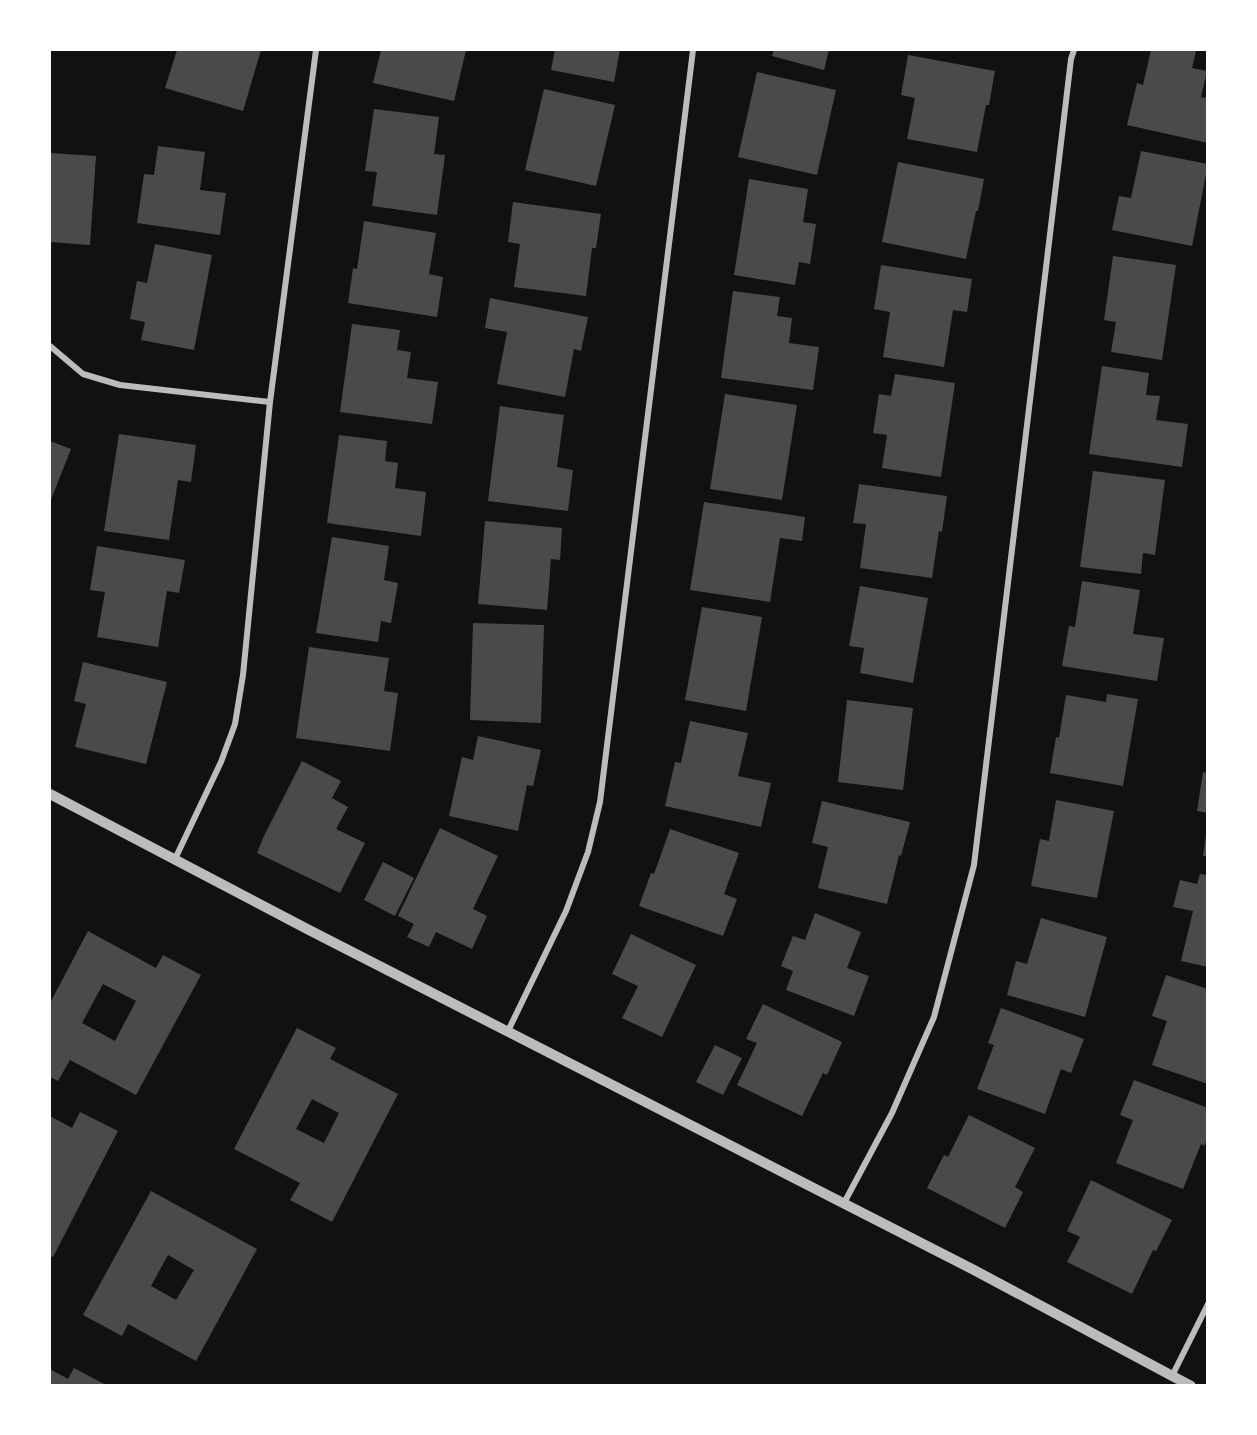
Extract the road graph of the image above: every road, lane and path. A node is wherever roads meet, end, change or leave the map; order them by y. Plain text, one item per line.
1 (316, 50) edge
2 (693, 50) edge
3 (1074, 50) edge
4 (50, 346) edge
5 (270, 402) junction
6 (50, 794) edge
7 (175, 859) junction
8 (508, 1031) junction
9 (844, 1203) junction
10 (1208, 1304) edge
11 (1172, 1376) junction
12 (1191, 1386) edge

1 - 5 street
2 - 8 street
3 - 9 street
4 - 5 street
5 - 7 street
6 - 7 street
7 - 8 street
8 - 9 street
9 - 11 street
10 - 11 street
11 - 12 street

